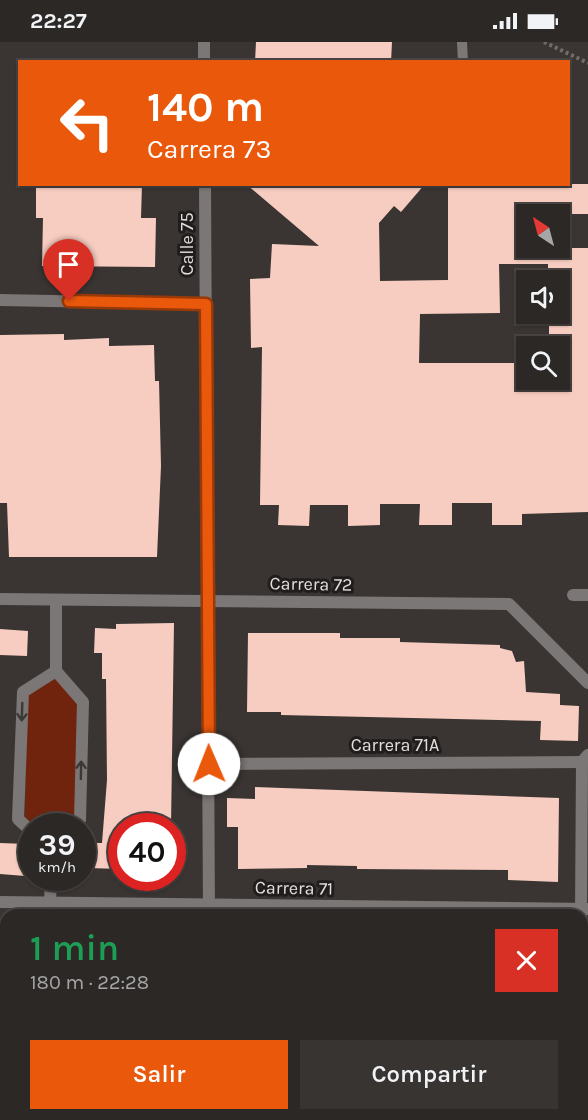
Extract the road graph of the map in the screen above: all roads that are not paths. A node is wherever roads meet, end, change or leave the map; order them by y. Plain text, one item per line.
1 (204, 42) edge
2 (462, 42) edge
3 (204, 60) edge
4 (463, 60) edge
5 (205, 186) edge
6 (0, 300) edge
7 (206, 304) junction
8 (588, 595) edge
9 (573, 596) dead end
10 (0, 599) edge
11 (56, 600) junction
12 (207, 601) junction
13 (56, 671) junction
14 (588, 683) edge
15 (585, 759) edge
16 (209, 764) junction
17 (18, 813) edge
18 (80, 813) edge
19 (50, 891) edge
20 (0, 902) edge
21 (50, 903) junction
22 (186, 909) edge
23 (209, 909) edge
24 (583, 909) edge

1 - 3 street
2 - 4 lane
5 - 7 street, Calle 75
6 - 7 street
7 - 12 street, Calle 75
8 - 9 street
10 - 11 street, Carrera 72
11 - 12 street, Carrera 72
11 - 13 street
12 - 14 street, Carrera 72
12 - 16 street, Calle 75
13 -> 17 street
18 -> 13 street
15 - 16 street, Carrera 71A
15 - 24 street
16 - 23 street, Calle 75
19 - 21 street
20 - 21 street, Carrera 71
21 - 22 street, Carrera 71

